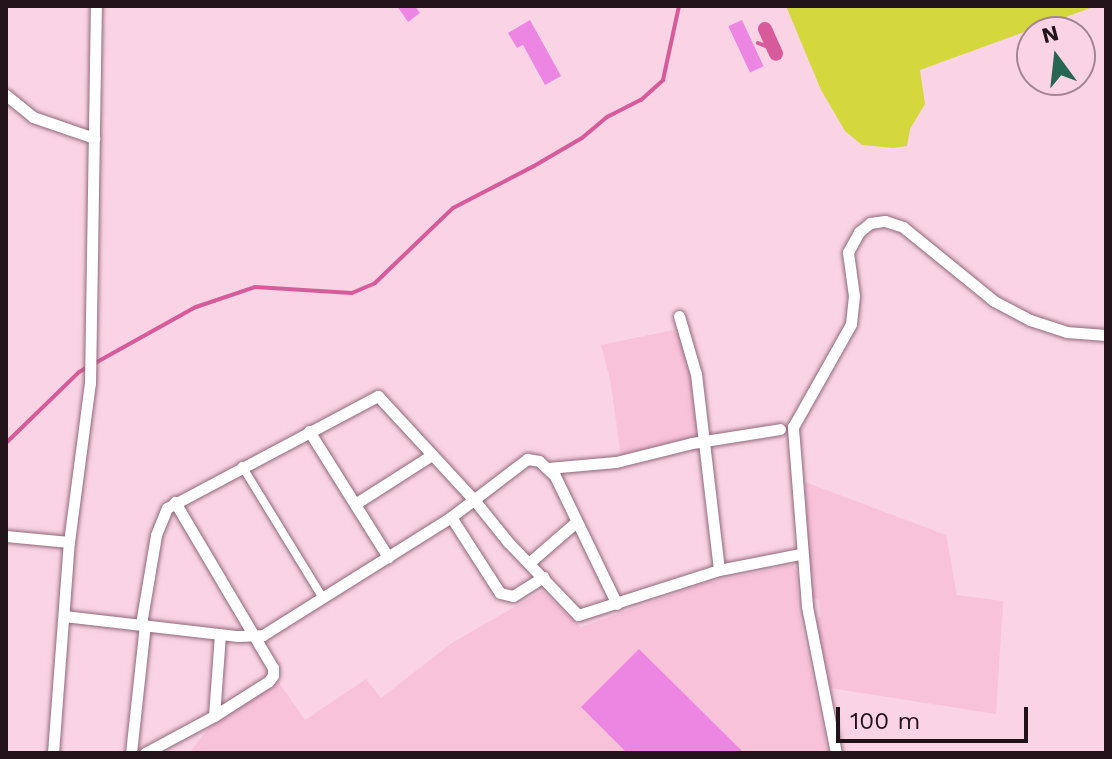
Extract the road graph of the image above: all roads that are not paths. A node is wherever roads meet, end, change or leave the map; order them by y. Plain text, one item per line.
1 (96, 6) edge
2 (6, 95) edge
3 (94, 138) junction
4 (679, 316) dead end
5 (1106, 335) edge
6 (780, 429) dead end
7 (309, 431) junction
8 (706, 441) junction
9 (430, 456) junction
10 (242, 466) junction
11 (548, 468) junction
12 (475, 501) junction
13 (175, 502) junction
14 (355, 504) junction
15 (451, 517) junction
16 (576, 522) junction
17 (6, 536) edge
18 (69, 542) junction
19 (800, 554) junction
20 (388, 557) junction
21 (530, 562) junction
22 (719, 570) junction
23 (543, 577) junction
24 (323, 598) junction
25 (617, 604) junction
26 (64, 616) junction
27 (143, 624) junction
28 (220, 634) junction
29 (255, 638) junction
30 (214, 716) junction
31 (53, 753) edge
32 (131, 753) edge
33 (145, 753) edge
34 (836, 753) edge

1 - 3 street
2 - 3 street
3 - 18 street
4 - 8 street
5 - 19 street
6 - 8 street
7 - 9 street
7 - 10 street
7 - 14 street
8 - 11 street
8 - 22 street
9 - 12 street
9 - 14 street
10 - 13 street
10 - 24 street
11 - 12 street
11 - 16 street
12 - 15 street
12 - 21 street
13 - 27 street
13 - 29 street
14 - 20 street
15 - 20 street
15 - 23 street
16 - 21 street
16 - 25 street
17 - 18 street
18 - 26 street
19 - 22 street
19 - 34 street
20 - 24 street
21 - 23 street
22 - 25 street
23 - 25 street
24 - 29 street
26 - 27 street
26 - 31 street
27 - 28 street
27 - 32 street
28 - 29 street
28 - 30 street
29 - 30 street
30 - 33 street

